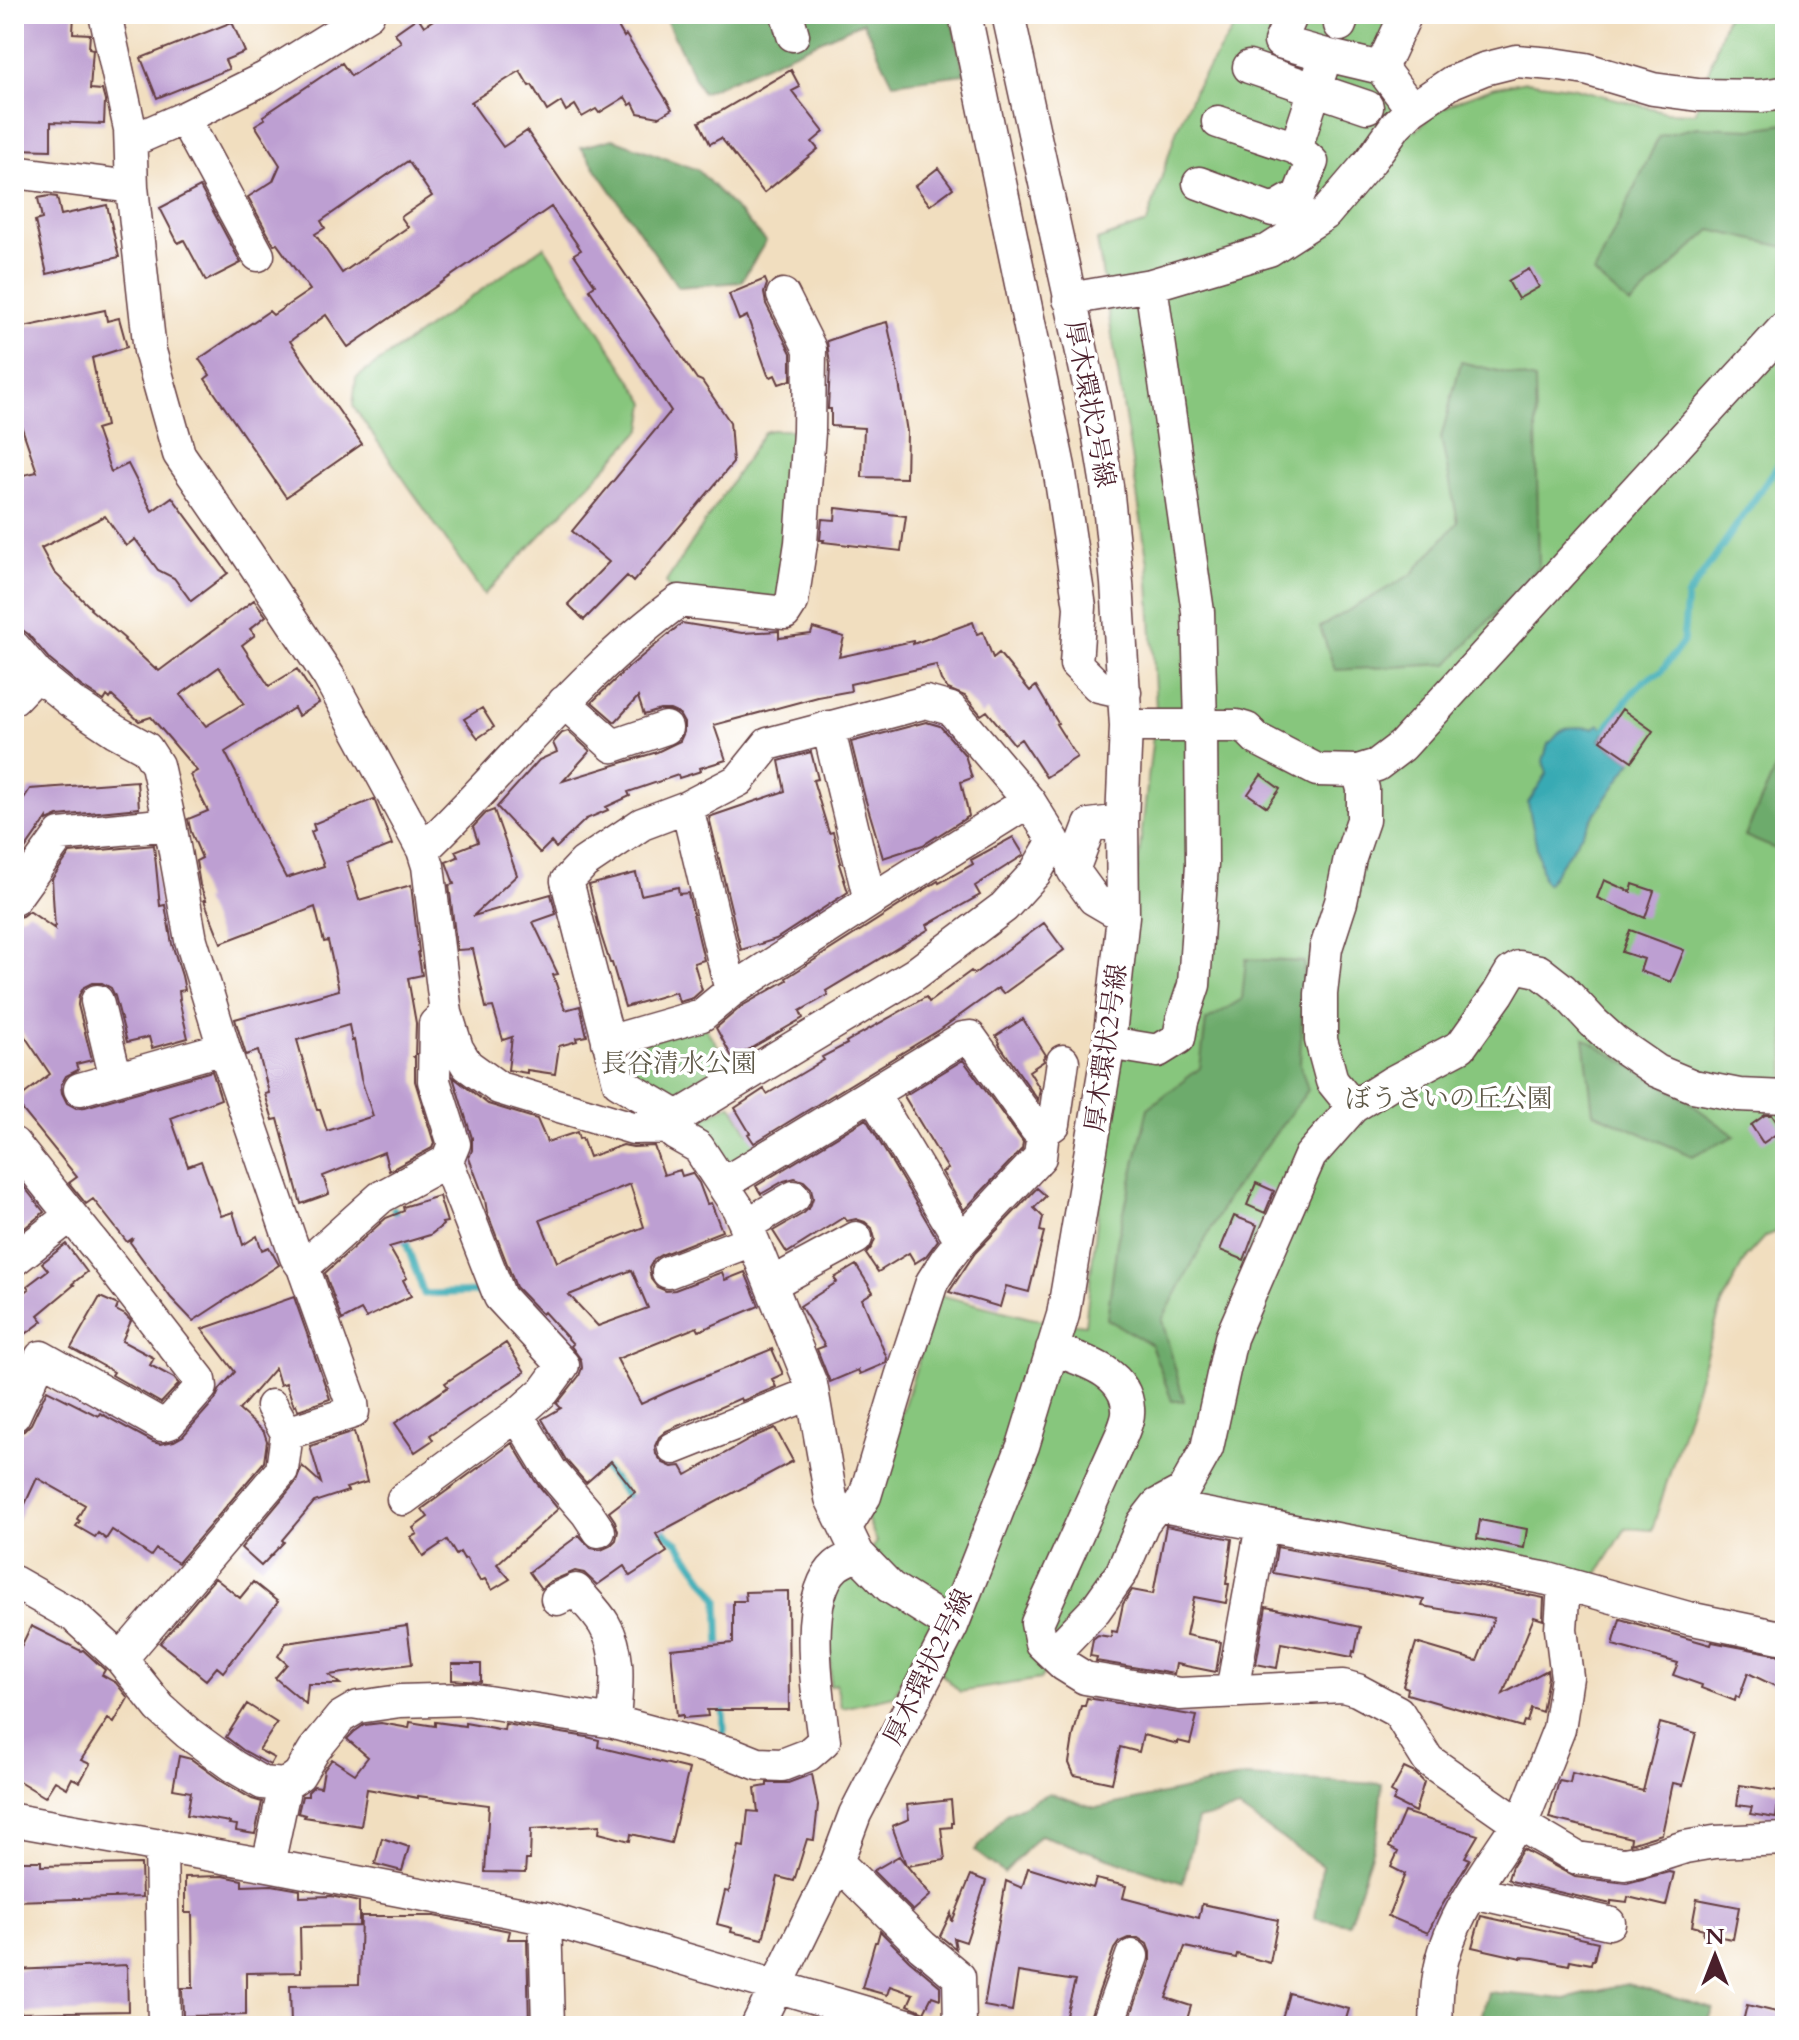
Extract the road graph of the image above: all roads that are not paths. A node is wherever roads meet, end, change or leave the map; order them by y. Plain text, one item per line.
1 (105, 14) edge
2 (368, 14) edge
3 (965, 14) edge
4 (1008, 14) edge
5 (1292, 14) edge
6 (1406, 14) edge
7 (1326, 55) junction
8 (1249, 67) dead end
9 (1381, 68) junction
10 (1315, 89) junction
11 (1785, 93) edge
12 (1367, 107) dead end
13 (1412, 109) junction
14 (184, 118) junction
15 (1218, 122) dead end
16 (131, 141) junction
17 (1296, 148) junction
18 (14, 172) edge
19 (1199, 183) dead end
20 (132, 187) junction
21 (258, 255) dead end
22 (1151, 285) junction
23 (783, 295) dead end
24 (1069, 299) junction
25 (1785, 327) edge
26 (14, 647) edge
27 (37, 674) junction
28 (1125, 692) junction
29 (14, 698) edge
30 (564, 702) junction
31 (1201, 725) junction
32 (1126, 726) junction
33 (828, 727) junction
34 (666, 728) dead end
35 (1358, 771) junction
36 (1029, 801) junction
37 (687, 807) junction
38 (1122, 821) junction
39 (170, 824) junction
40 (423, 850) junction
41 (26, 896) edge
42 (870, 901) junction
43 (1123, 916) junction
44 (731, 991) junction
45 (97, 1001) dead end
46 (446, 1013) junction
47 (608, 1042) junction
48 (1109, 1043) junction
49 (224, 1048) junction
50 (1063, 1061) dead end
51 (116, 1079) junction
52 (80, 1089) dead end
53 (872, 1093) junction
54 (1785, 1097) edge
55 (1353, 1107) junction
56 (675, 1122) junction
57 (1043, 1132) junction
58 (15, 1148) edge
59 (447, 1161) junction
60 (723, 1184) junction
61 (794, 1197) dead end
62 (70, 1216) junction
63 (749, 1232) junction
64 (856, 1238) dead end
65 (961, 1241) junction
66 (14, 1260) edge
67 (303, 1267) junction
68 (668, 1272) dead end
69 (771, 1284) junction
70 (1052, 1349) junction
71 (812, 1393) junction
72 (272, 1406) dead end
73 (14, 1415) edge
74 (517, 1415) junction
75 (287, 1433) junction
76 (685, 1436) dead end
77 (403, 1499) dead end
78 (1157, 1505) junction
79 (596, 1514) dead end
80 (1262, 1525) junction
81 (852, 1541) junction
82 (14, 1582) edge
83 (1564, 1584) junction
84 (557, 1599) dead end
85 (952, 1626) junction
86 (1785, 1638) edge
87 (1053, 1654) junction
88 (121, 1659) junction
89 (1232, 1691) junction
90 (614, 1722) junction
91 (285, 1785) junction
92 (14, 1820) edge
93 (1520, 1824) junction
94 (1785, 1839) edge
95 (161, 1845) junction
96 (837, 1862) junction
97 (268, 1865) junction
98 (1473, 1892) junction
99 (545, 1918) junction
100 (1609, 1923) dead end
101 (1132, 1956) dead end
102 (778, 1986) junction
103 (148, 2026) edge
104 (164, 2026) edge
105 (548, 2026) edge
106 (757, 2026) edge
107 (911, 2026) edge
108 (960, 2026) edge
109 (1107, 2026) edge
110 (1436, 2026) edge

1 - 16 street
2 - 14 street
3 - 28 street
4 - 24 street, 厚木環状2号線
5 - 7 street
6 - 9 street
7 - 9 street
7 - 10 street
8 - 10 street
9 - 13 street
10 - 12 street
10 - 17 street
11 - 13 street
13 - 22 street
14 - 16 street
14 - 21 street
15 - 17 street
16 - 20 street
17 - 19 street
18 - 20 street
20 - 40 street
22 - 24 street
22 - 31 street
23 - 30 street
24 - 28 street, 厚木環状2号線
25 - 35 street
26 - 27 street
27 - 29 street
27 - 39 street
28 - 32 street, 厚木環状2号線
30 - 34 street
30 - 40 street
31 - 32 street
31 - 35 street
31 - 48 street
32 - 38 street, 厚木環状2号線
33 - 36 street
33 - 37 street
33 - 42 street
35 - 55 street
36 - 42 street
36 - 56 street
37 - 44 street
37 - 47 street
38 - 43 street, 厚木環状2号線
38 - 43 street
39 - 41 street
39 - 49 street
40 - 46 street
42 - 44 street
43 - 48 street, 厚木環状2号線
44 - 47 street
45 - 51 street
46 - 56 street
46 - 59 street
47 - 56 street
48 - 70 street, 厚木環状2号線
49 - 51 street
49 - 67 street
50 - 57 street
51 - 52 street
53 - 57 street
53 - 60 street
53 - 65 street
54 - 55 street
55 - 78 street
56 - 60 street
57 - 65 street
58 - 62 street
59 - 67 street
59 - 74 street
60 - 63 street
61 - 63 street
62 - 66 street
62 - 73 street
63 - 68 street
63 - 69 street
64 - 69 street
65 - 81 street
67 - 75 street
69 - 71 street
70 - 85 street, 厚木環状2号線
70 - 87 street
71 - 76 street
71 - 81 street
72 - 75 street
74 - 77 street
74 - 79 street
75 - 88 street
78 - 80 street
78 - 87 street
80 - 83 street
80 - 89 street
81 - 85 street
81 - 90 street
82 - 88 street
83 - 86 street
83 - 93 street
84 - 90 street
85 - 96 street, 厚木環状2号線
87 - 89 street
88 - 91 street
89 - 93 street
90 - 91 street
91 - 97 street
92 - 95 street
93 - 94 street
93 - 98 street
95 - 97 street
95 - 104 street
96 - 102 street, 厚木環状2号線
96 - 108 street
97 - 99 street
98 - 100 street
98 - 110 street
99 - 102 street
99 - 105 street
101 - 109 street
102 - 106 street, 厚木環状2号線
102 - 107 street
103 - 104 street

